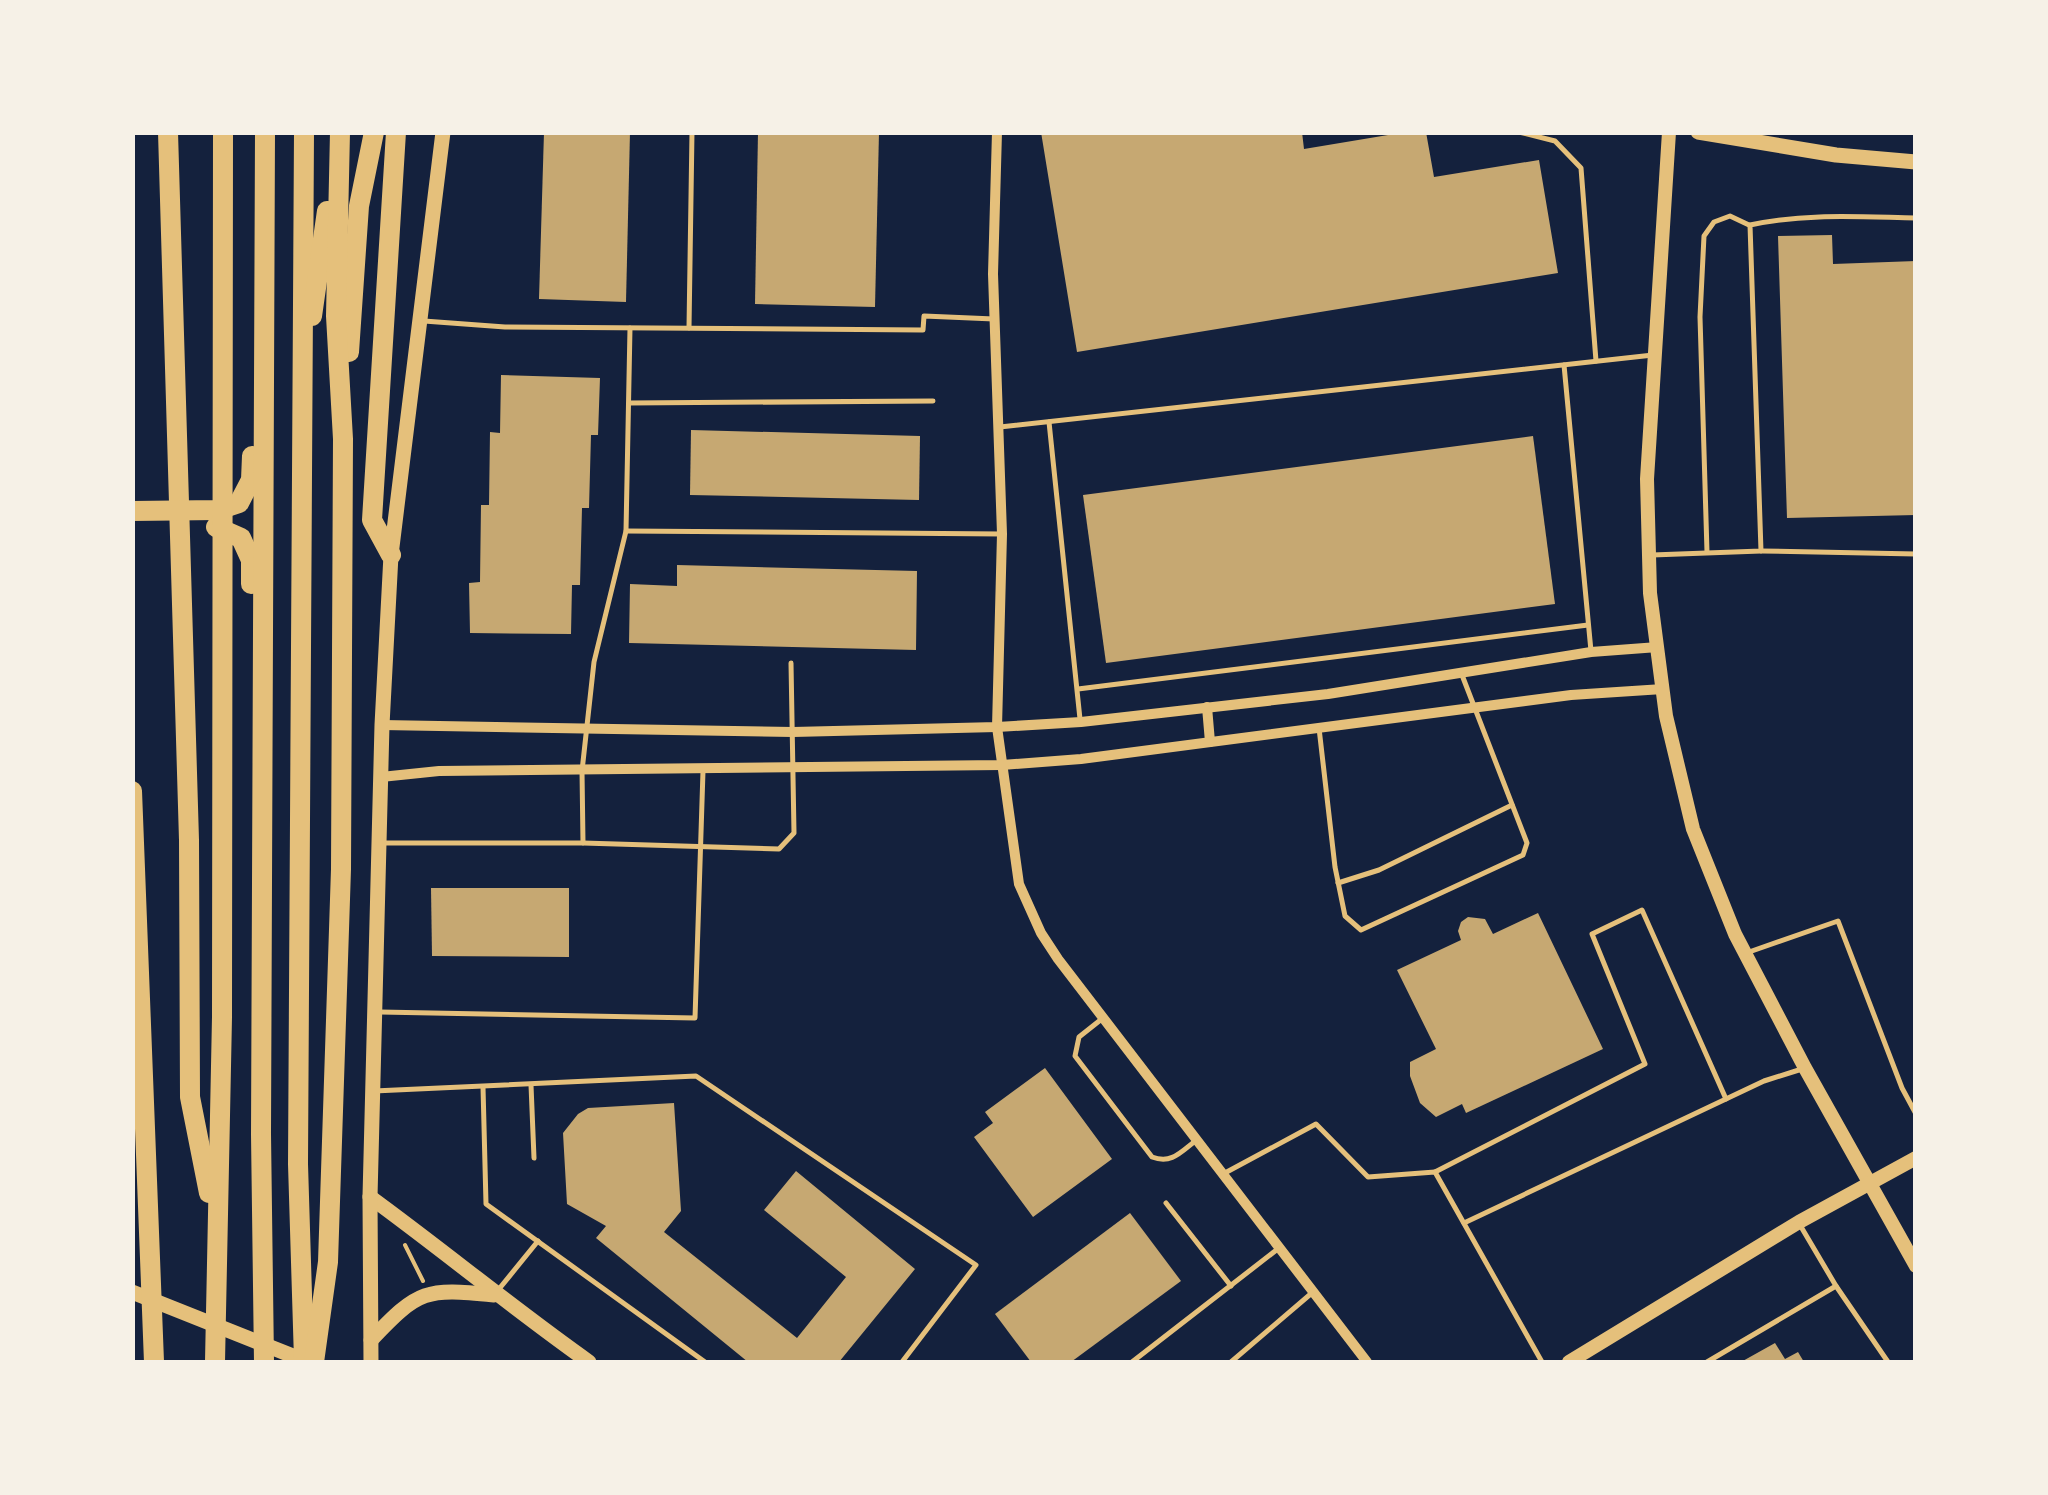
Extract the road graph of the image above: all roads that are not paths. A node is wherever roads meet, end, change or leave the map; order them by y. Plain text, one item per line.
1 (168, 132) edge
2 (223, 132) edge
3 (264, 132) edge
4 (304, 132) edge
5 (339, 132) edge
6 (374, 132) edge
7 (396, 132) edge
8 (442, 132) edge
9 (692, 132) edge
10 (997, 132) edge
11 (1520, 132) edge
12 (1669, 132) edge
13 (1698, 132) edge
14 (1916, 162) edge
15 (265, 188) junction
16 (1916, 218) edge
17 (1750, 225) junction
18 (994, 319) junction
19 (421, 320) junction
20 (630, 328) junction
21 (689, 328) junction
22 (1653, 354) junction
23 (1596, 361) junction
24 (1564, 365) junction
25 (301, 382) junction
26 (933, 401) dead end
27 (629, 403) junction
28 (1050, 422) junction
29 (998, 427) junction
30 (342, 439) junction
31 (132, 511) edge
32 (132, 524) edge
33 (626, 531) junction
34 (1002, 534) junction
35 (1761, 551) junction
36 (1707, 552) junction
37 (1916, 554) edge
38 (392, 555) junction
39 (1648, 556) junction
40 (1588, 626) junction
41 (1658, 647) junction
42 (1591, 652) junction
43 (791, 663) dead end
44 (1462, 675) junction
45 (1078, 689) junction
46 (1663, 689) junction
47 (1207, 707) junction
48 (1475, 708) junction
49 (1081, 722) junction
50 (382, 725) junction
51 (997, 728) junction
52 (1319, 728) junction
53 (588, 730) junction
54 (794, 732) junction
55 (1210, 742) junction
56 (1002, 765) junction
57 (794, 770) junction
58 (703, 771) junction
59 (582, 772) junction
60 (381, 777) junction
61 (264, 781) junction
62 (132, 792) edge
63 (1512, 805) junction
64 (583, 843) junction
65 (381, 844) junction
66 (701, 846) junction
67 (1338, 883) junction
68 (1745, 954) junction
69 (376, 1012) junction
70 (1103, 1018) junction
71 (1805, 1068) junction
72 (531, 1084) junction
73 (482, 1087) junction
74 (374, 1091) junction
75 (1726, 1098) junction
76 (1916, 1114) edge
77 (1196, 1140) junction
78 (534, 1158) dead end
79 (1916, 1158) edge
80 (1435, 1172) junction
81 (1222, 1174) junction
82 (1868, 1184) junction
83 (370, 1197) junction
84 (1166, 1203) dead end
85 (1799, 1222) junction
86 (1464, 1223) junction
87 (216, 1227) junction
88 (538, 1241) junction
89 (1910, 1244) edge
90 (1279, 1248) junction
91 (1916, 1266) edge
92 (1231, 1286) junction
93 (1836, 1286) junction
94 (132, 1292) edge
95 (1313, 1292) junction
96 (494, 1295) junction
97 (371, 1340) junction
98 (154, 1362) edge
99 (216, 1362) edge
100 (264, 1362) edge
101 (309, 1362) edge
102 (371, 1362) edge
103 (589, 1362) edge
104 (705, 1362) edge
105 (902, 1362) edge
106 (1132, 1362) edge
107 (1231, 1362) edge
108 (1367, 1362) edge
109 (1542, 1362) edge
110 (1569, 1362) edge
111 (1707, 1362) edge
112 (1888, 1362) edge

1 - 87 highway
2 - 87 highway
3 - 15 highway
4 - 25 highway
5 - 25 highway
5 - 30 highway
6 - 30 highway
7 - 38 highway
8 - 19 main road
9 - 21 lane
10 - 18 street
11 - 23 lane
12 - 22 street
13 - 14 main road
15 - 31 highway
15 - 61 highway
16 - 17 lane
17 - 35 lane
17 - 36 lane
18 - 21 lane
18 - 29 street
19 - 20 lane
19 - 38 main road
20 - 21 lane
20 - 27 lane
22 - 23 lane
22 - 39 street
23 - 24 lane
24 - 28 lane
24 - 40 lane
25 - 101 highway
26 - 27 lane
27 - 33 lane
28 - 29 lane
28 - 45 lane
29 - 34 street
30 - 101 highway
32 - 61 highway
33 - 34 lane
33 - 53 lane
34 - 51 street
35 - 36 lane
35 - 37 lane
36 - 39 lane
38 - 50 main road
39 - 41 street
40 - 42 lane
40 - 45 lane
41 - 42 street
41 - 46 street
42 - 44 street
43 - 54 lane
44 - 47 street
44 - 48 lane
45 - 49 lane
46 - 48 street
46 - 68 street
47 - 49 street
47 - 55 street
48 - 52 street
48 - 63 lane
49 - 51 street
50 - 53 street
50 - 60 main road
51 - 54 street
51 - 56 street
52 - 55 street
52 - 67 lane
53 - 54 street
53 - 59 lane
54 - 57 lane
55 - 56 street
56 - 57 street
56 - 70 street
57 - 58 street
57 - 66 lane
58 - 59 street
58 - 66 lane
59 - 60 street
59 - 64 lane
60 - 65 main road
61 - 100 highway
62 - 98 highway
63 - 67 lane
63 - 67 lane
64 - 65 lane
64 - 66 lane
65 - 69 main road
66 - 69 lane
68 - 71 street
68 - 76 lane
69 - 74 main road
70 - 77 street
70 - 77 lane
71 - 75 lane
71 - 82 street
72 - 73 lane
72 - 78 lane
72 - 105 lane
73 - 74 lane
73 - 88 lane
74 - 83 main road
75 - 80 lane
75 - 86 lane
77 - 81 street
79 - 82 street
80 - 81 lane
80 - 86 lane
81 - 90 street
82 - 85 street
82 - 89 street
83 - 96 main road
83 - 97 main road
84 - 92 lane
85 - 93 lane
85 - 110 street
86 - 109 lane
87 - 99 highway
88 - 96 lane
88 - 104 lane
89 - 91 street
90 - 92 lane
90 - 95 street
92 - 106 lane
93 - 111 lane
93 - 112 lane
94 - 101 main road
95 - 107 lane
95 - 108 street
96 - 97 main road
96 - 103 main road
97 - 102 main road

